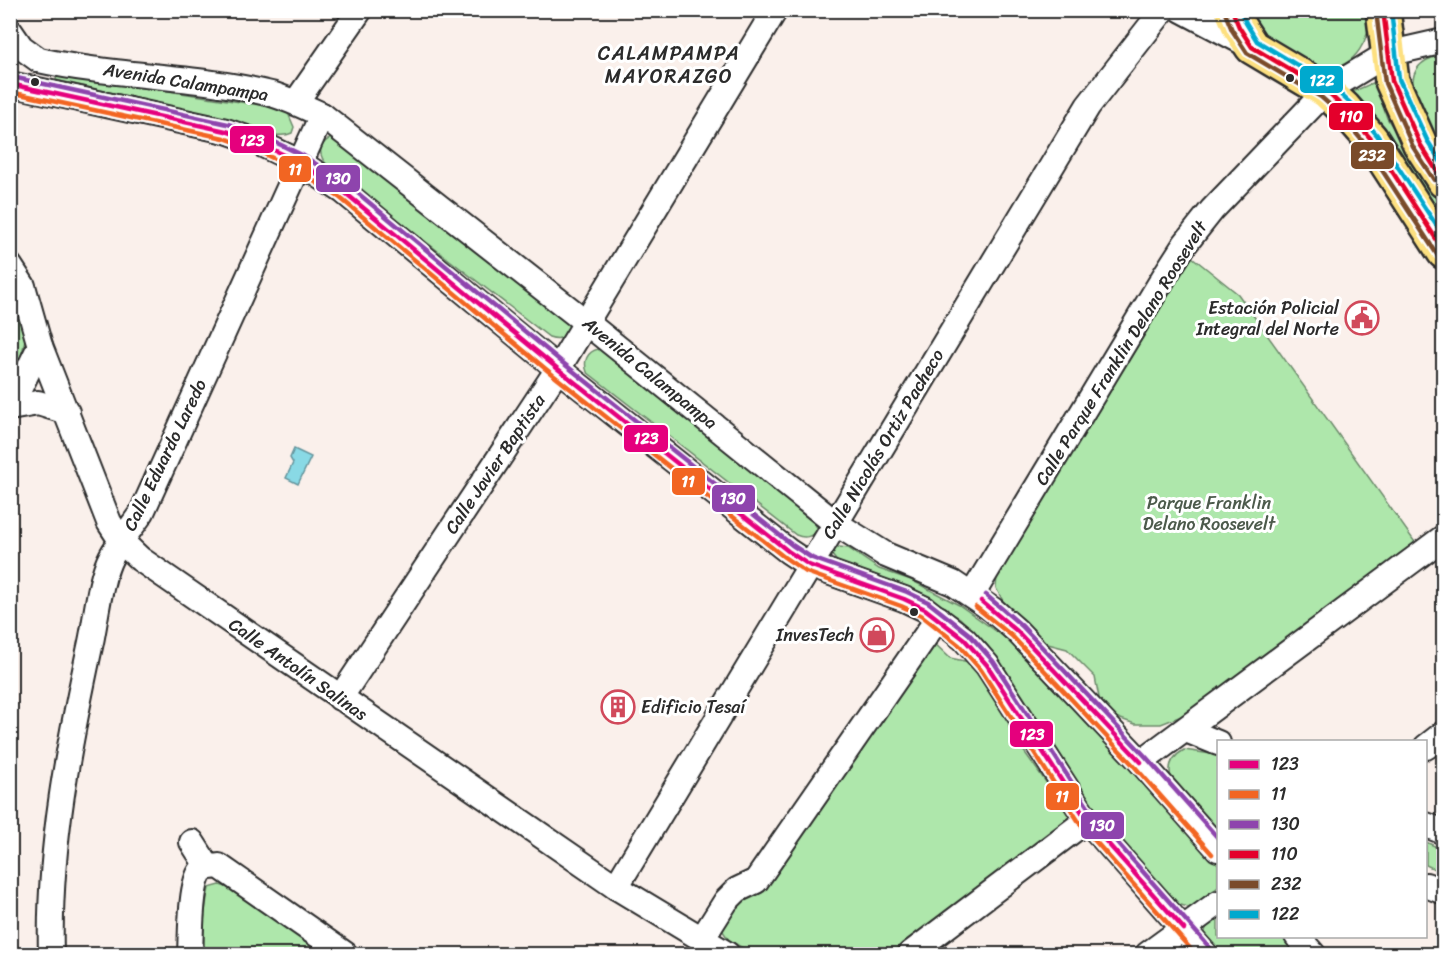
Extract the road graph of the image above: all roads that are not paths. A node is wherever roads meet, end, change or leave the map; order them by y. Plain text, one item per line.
1 (360, 10) edge
2 (775, 10) edge
3 (1163, 10) edge
4 (1182, 10) edge
5 (1232, 10) edge
6 (1383, 10) edge
7 (10, 31) edge
8 (1443, 40) edge
9 (1252, 47) junction
10 (1387, 54) junction
11 (47, 62) junction
12 (10, 84) edge
13 (44, 91) junction
14 (1326, 91) junction
15 (296, 102) junction
16 (322, 115) junction
17 (299, 162) junction
18 (1443, 181) edge
19 (1443, 252) edge
20 (10, 266) edge
21 (586, 323) junction
22 (40, 346) junction
23 (558, 369) junction
24 (10, 408) edge
25 (67, 412) junction
26 (836, 523) junction
27 (1443, 537) edge
28 (122, 542) junction
29 (809, 565) junction
30 (972, 595) junction
31 (938, 618) junction
32 (340, 698) junction
33 (1186, 730) junction
34 (1443, 733) edge
35 (1217, 743) edge
36 (1427, 745) edge
37 (1141, 762) junction
38 (1087, 820) junction
39 (1427, 826) edge
40 (1443, 832) edge
41 (192, 842) dead end
42 (1217, 848) edge
43 (208, 867) junction
44 (1427, 886) edge
45 (616, 887) junction
46 (1443, 892) edge
47 (1217, 904) edge
48 (1184, 929) junction
49 (1299, 938) edge
50 (702, 939) junction
51 (51, 954) edge
52 (190, 954) edge
53 (345, 954) edge
54 (727, 954) edge
55 (910, 954) edge
56 (1148, 954) edge
57 (1205, 954) edge
58 (1313, 954) edge

1 - 15 street
2 - 21 street, Calle Javier Baptista
3 - 26 street, Calle Nicolás Ortiz Pacheco
4 - 9 street
5 - 9 highway
6 - 10 highway
7 - 11 street, Avenida Calampampa
8 - 10 street, Calle Parque Franklin Delano Roosevelt
9 - 14 highway
10 - 14 street, Calle Parque Franklin Delano Roosevelt
10 - 18 highway
11 - 13 street
11 - 15 street, Avenida Calampampa
12 - 13 street, Avenida Calampampa
13 - 17 street, Avenida Calampampa
14 - 19 highway
14 - 30 street, Calle Parque Franklin Delano Roosevelt
15 - 16 street, Avenida Calampampa
16 - 17 street, Calle Eduardo Laredo
16 - 21 street, Avenida Calampampa
17 - 23 street, Avenida Calampampa
17 - 28 street, Calle Eduardo Laredo
20 - 22 street, Calle Antolín Salinas
21 - 23 street, Calle Javier Baptista
21 - 26 street, Avenida Calampampa
22 - 24 street
22 - 25 street, Calle Antolín Salinas
23 - 29 street, Avenida Calampampa
23 - 32 street, Calle Javier Baptista
24 - 25 street
25 - 28 street, Calle Antolín Salinas
26 - 29 street, Calle Nicolás Ortiz Pacheco
26 - 30 street, Avenida Calampampa
27 - 33 street
28 - 32 street, Calle Antolín Salinas
28 - 51 street, Calle Eduardo Laredo
29 - 31 street, Avenida Calampampa
29 - 45 street, Calle Nicolás Ortiz Pacheco
30 - 37 street, Avenida Calampampa
31 - 38 street, Avenida Calampampa
31 - 50 street
32 - 45 street, Calle Antolín Salinas
33 - 35 street
33 - 37 street
34 - 36 street
37 - 42 street, Avenida Calampampa
38 - 48 street, Avenida Calampampa
38 - 55 street
39 - 40 street
41 - 43 street
43 - 52 street
43 - 53 street
44 - 46 street
45 - 50 street, Calle Antolín Salinas
47 - 48 street
48 - 56 street
48 - 57 street, Avenida Calampampa
49 - 58 street
50 - 54 street, Calle Antolín Salinas

